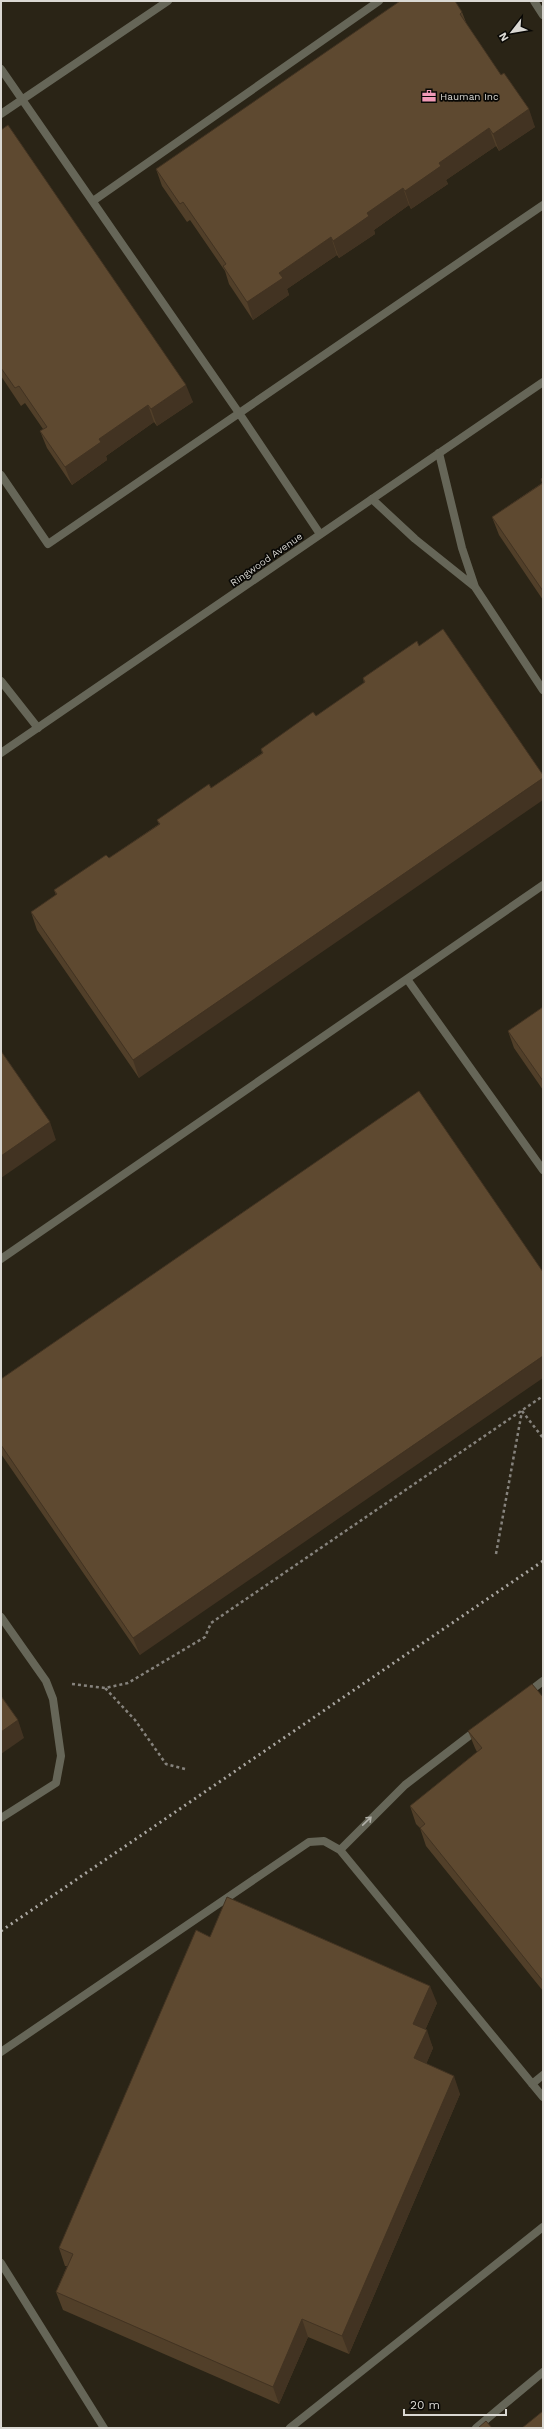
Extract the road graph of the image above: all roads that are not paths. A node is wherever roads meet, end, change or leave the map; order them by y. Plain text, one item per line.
1 (168, 1) edge
2 (379, 1) edge
3 (534, 1) edge
4 (543, 15) edge
5 (1, 69) edge
6 (22, 100) junction
7 (1, 114) edge
8 (93, 201) junction
9 (543, 205) edge
10 (543, 382) edge
11 (239, 413) junction
12 (439, 454) junction
13 (1, 475) edge
14 (372, 499) junction
15 (320, 534) junction
16 (475, 587) junction
17 (1, 681) edge
18 (543, 690) edge
19 (38, 728) junction
20 (1, 754) edge
21 (543, 885) edge
22 (407, 979) junction
23 (543, 1170) edge
24 (1, 1259) edge
25 (1, 1617) edge
26 (543, 1682) edge
27 (519, 1699) edge
28 (483, 1726) edge
29 (1, 1818) edge
30 (340, 1850) junction
31 (1, 2052) edge
32 (543, 2075) edge
33 (532, 2084) junction
34 (543, 2097) edge
35 (543, 2227) edge
36 (1, 2263) edge
37 (543, 2372) edge
38 (104, 2428) edge
39 (290, 2428) edge
40 (476, 2428) edge

1 - 6 street
2 - 8 street
3 - 4 street
5 - 6 street
6 - 7 street
6 - 8 street
8 - 11 street
9 - 11 street
10 - 12 street, Ringwood Avenue
11 - 13 street
11 - 15 street
12 - 14 street, Ringwood Avenue
12 - 16 street
14 - 15 street, Ringwood Avenue
14 - 16 street
15 - 19 street, Ringwood Avenue
16 - 18 street
17 - 19 street
19 - 20 street, Ringwood Avenue
21 - 22 street
22 - 23 street
22 - 24 street
25 - 29 street
26 - 27 street
30 -> 28 street
30 - 31 street
30 - 33 street
32 - 33 street
33 - 34 street
35 - 39 street
36 - 38 street
37 - 40 street

